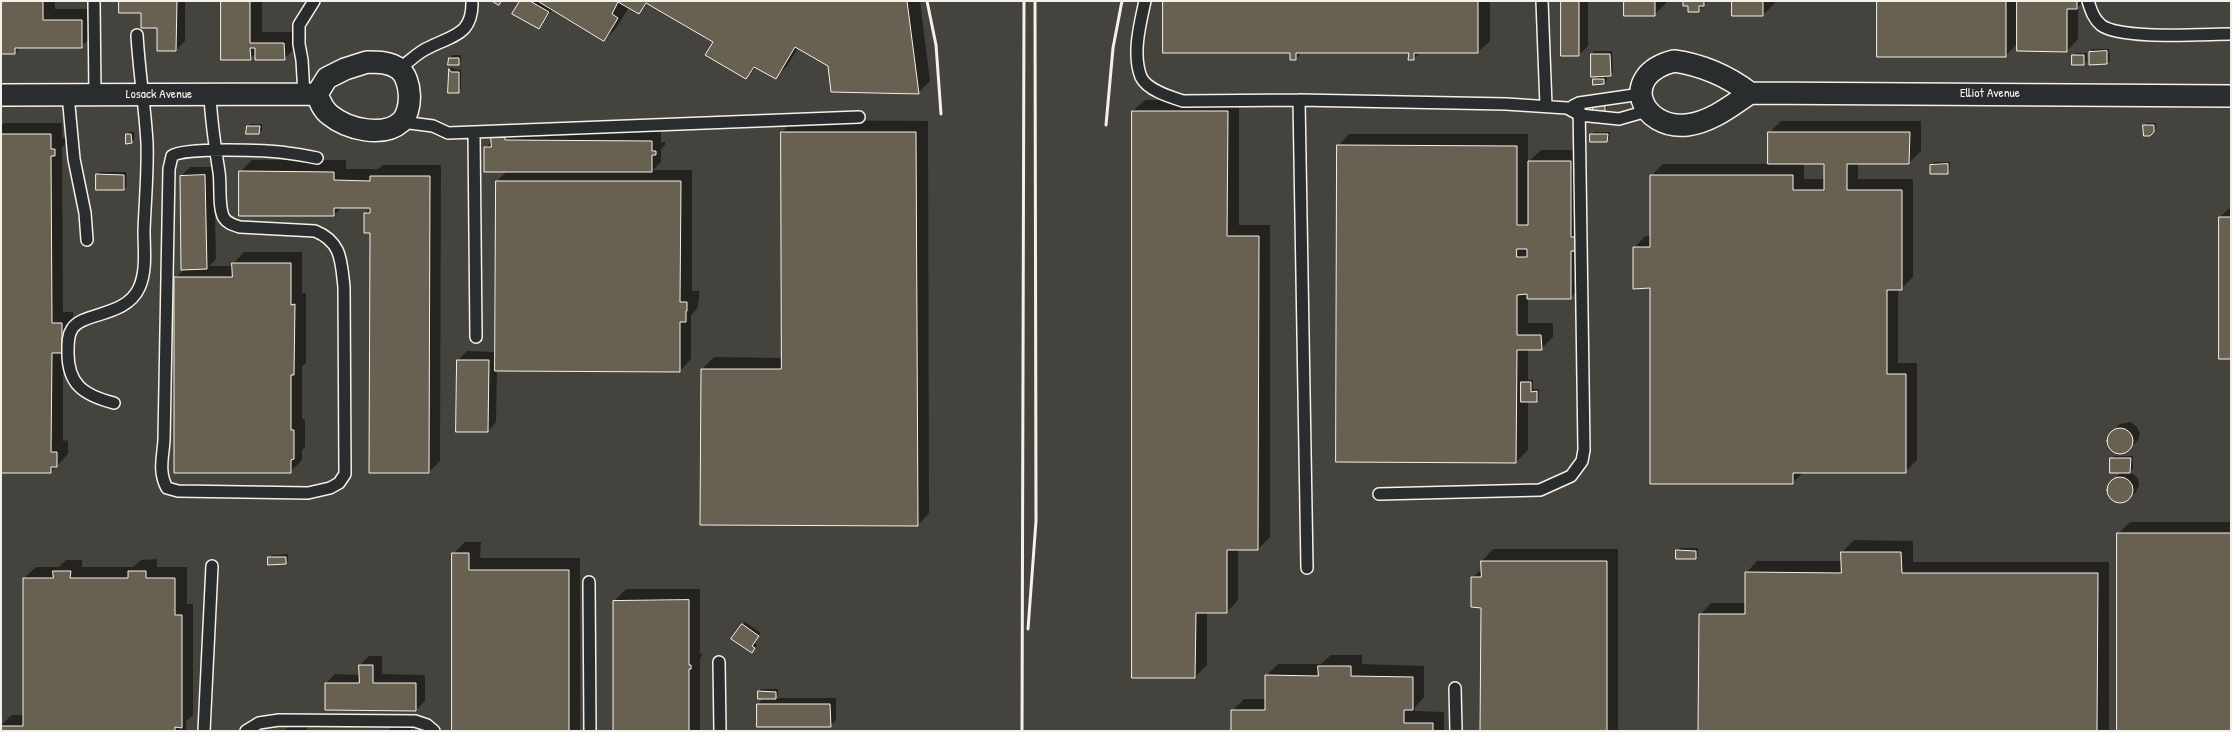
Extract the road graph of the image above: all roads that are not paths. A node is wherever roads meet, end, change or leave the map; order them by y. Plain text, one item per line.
1 (94, 1) edge
2 (314, 1) edge
3 (472, 1) edge
4 (1145, 1) edge
5 (1542, 1) edge
6 (2088, 1) edge
7 (2231, 34) edge
8 (137, 35) dead end
9 (399, 69) junction
10 (1750, 92) junction
11 (310, 94) junction
12 (1, 95) edge
13 (68, 95) junction
14 (95, 95) junction
15 (143, 95) junction
16 (210, 95) junction
17 (2231, 96) edge
18 (1298, 100) junction
19 (1579, 103) junction
20 (1644, 103) junction
21 (1546, 106) junction
22 (1567, 108) junction
23 (1580, 115) junction
24 (859, 117) dead end
25 (402, 122) junction
26 (474, 132) junction
27 (215, 151) junction
28 (317, 158) dead end
29 (87, 240) dead end
30 (476, 337) dead end
31 (114, 403) dead end
32 (1379, 494) dead end
33 (212, 566) dead end
34 (1307, 568) dead end
35 (590, 582) dead end
36 (719, 662) dead end
37 (1455, 688) dead end
38 (204, 731) edge
39 (246, 731) edge
40 (434, 731) edge
41 (590, 731) edge
42 (720, 731) edge
43 (1456, 731) edge

1 - 14 lane
2 - 11 lane
3 - 9 lane
4 - 18 lane
5 - 21 lane
6 - 7 lane
8 - 15 lane
9 - 11 street
9 - 25 street
10 - 17 street, Elliot Avenue
10 - 20 street
10 - 20 street
11 - 16 street, Losack Avenue
11 - 25 street
12 - 13 street, Losack Avenue
13 - 14 street, Losack Avenue
13 - 29 lane
14 - 15 street, Losack Avenue
15 - 16 street, Losack Avenue
15 - 31 lane
16 - 27 lane
18 - 21 lane
18 - 34 lane
19 - 20 lane
19 - 22 lane
19 - 23 lane
20 - 23 lane
21 - 22 lane
22 - 23 lane
23 - 32 lane
24 - 26 lane
25 - 26 lane
26 - 30 lane
27 - 27 lane
27 - 28 lane
33 - 38 lane
35 - 41 lane
36 - 42 lane
37 - 43 lane
39 - 40 lane

